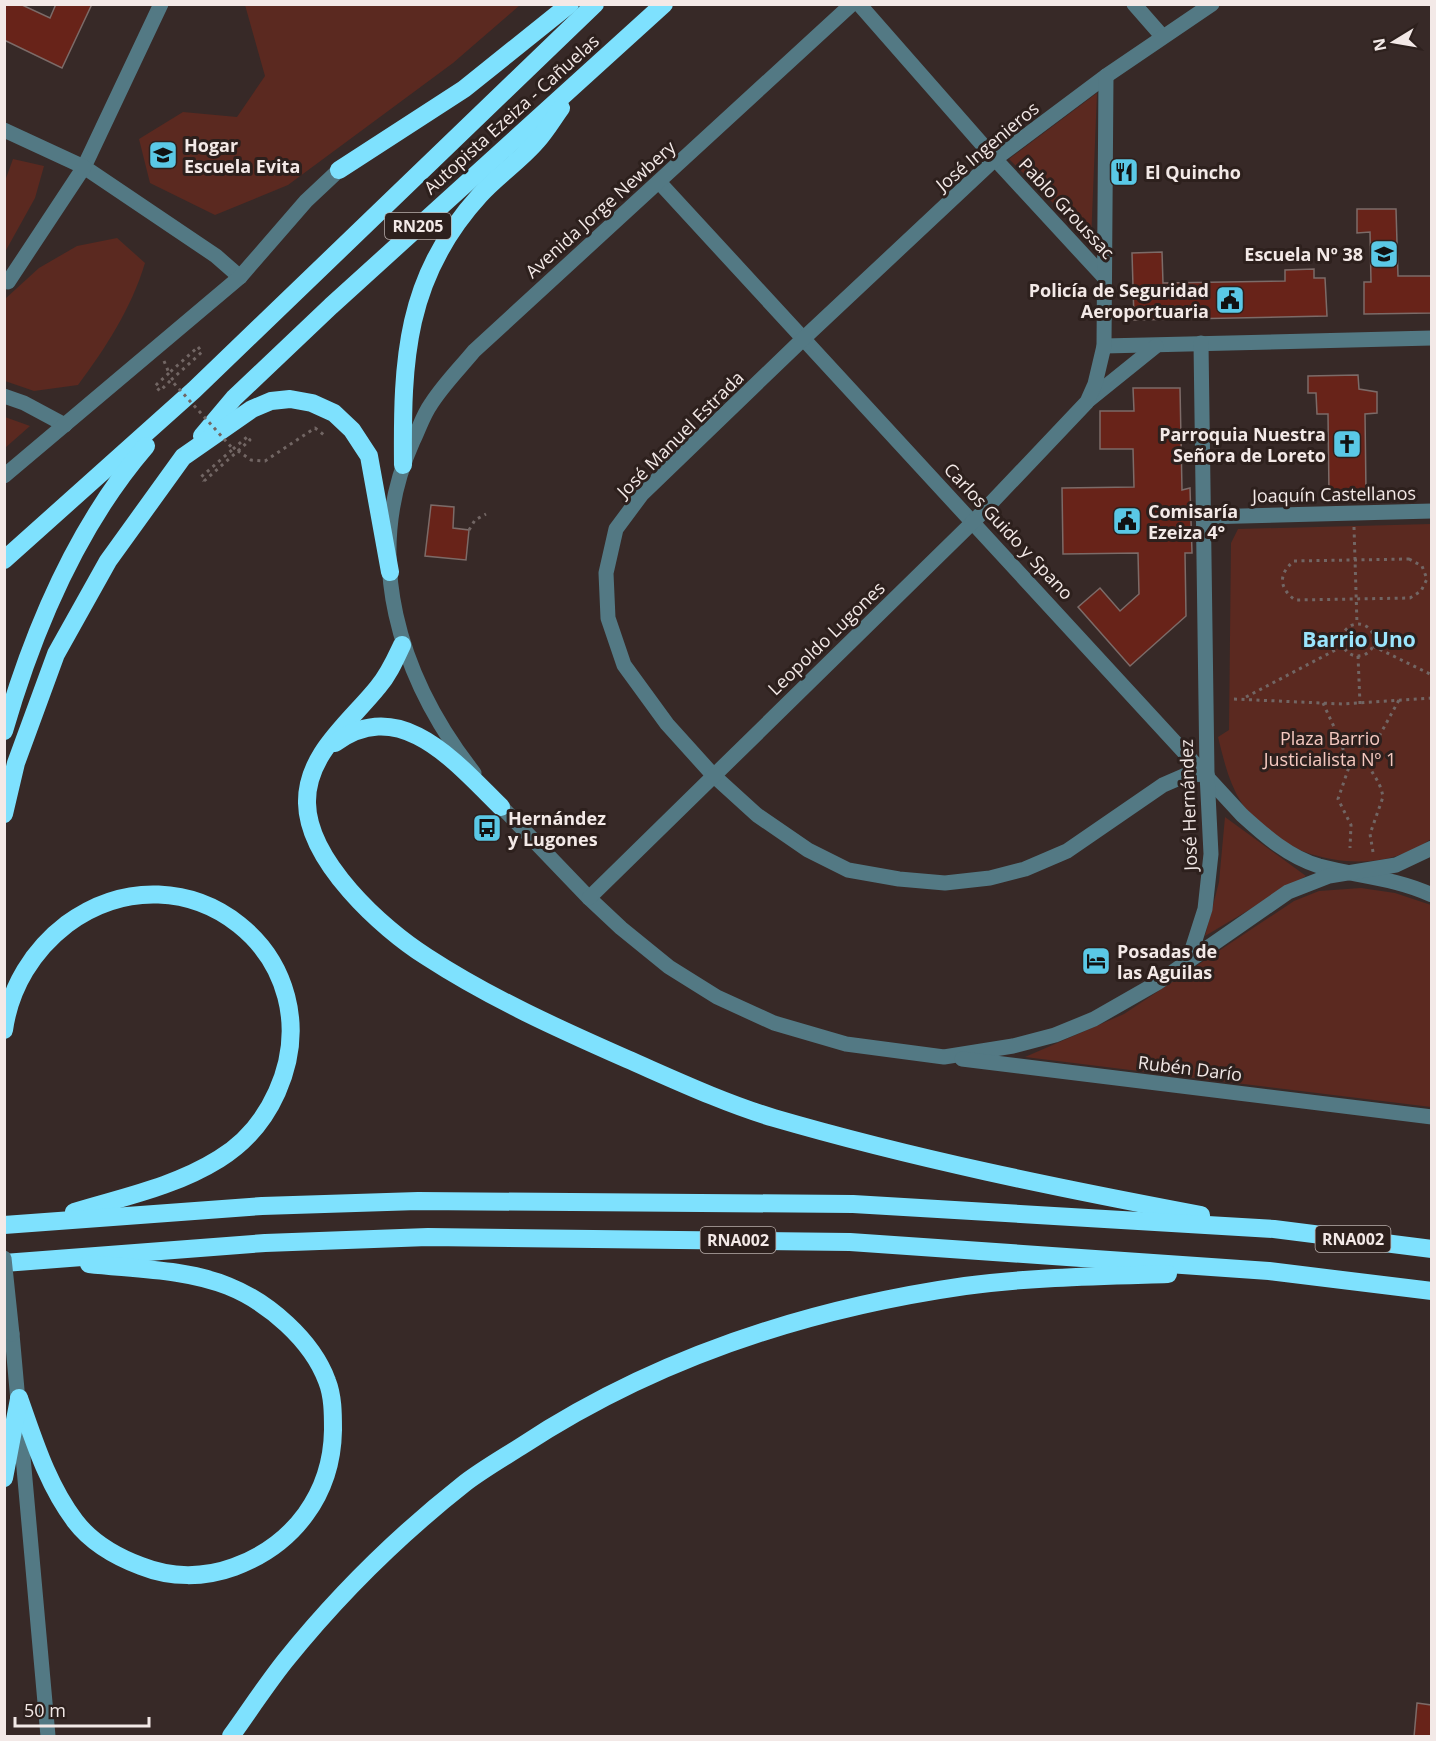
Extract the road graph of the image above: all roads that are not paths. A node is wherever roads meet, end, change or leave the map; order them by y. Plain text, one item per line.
1 (161, 4) edge
2 (570, 4) edge
3 (595, 4) edge
4 (664, 4) edge
5 (852, 4) edge
6 (859, 4) edge
7 (1134, 4) edge
8 (1212, 4) edge
9 (1162, 36) junction
10 (1106, 76) junction
11 (584, 78) junction
12 (4, 130) edge
13 (995, 159) junction
14 (84, 167) junction
15 (339, 170) joint
16 (659, 182) junction
17 (1103, 276) junction
18 (240, 277) junction
19 (8, 282) dead end
20 (804, 338) junction
21 (1431, 338) edge
22 (1201, 343) junction
23 (1104, 346) junction
24 (1156, 346) junction
25 (194, 390) junction
26 (4, 396) edge
27 (1087, 402) junction
28 (65, 425) junction
29 (183, 457) junction
30 (403, 465) junction
31 (4, 476) edge
32 (1431, 511) edge
33 (1202, 517) junction
34 (974, 521) junction
35 (4, 560) edge
36 (390, 572) junction
37 (402, 645) junction
38 (4, 731) edge
39 (322, 753) junction
40 (1206, 774) junction
41 (713, 775) junction
42 (501, 807) junction
43 (4, 814) edge
44 (1431, 849) edge
45 (1353, 872) junction
46 (1431, 895) edge
47 (588, 898) junction
48 (1190, 959) junction
49 (4, 1030) edge
50 (944, 1057) junction
51 (1431, 1117) edge
52 (39, 1222) junction
53 (4, 1225) edge
54 (1274, 1229) junction
55 (1431, 1249) edge
56 (4, 1258) edge
57 (43, 1259) junction
58 (4, 1263) edge
59 (1269, 1271) junction
60 (1431, 1291) edge
61 (19, 1398) junction
62 (4, 1478) edge
63 (48, 1737) edge
64 (231, 1737) edge

1 - 14 street
2 - 15 highway
3 - 25 highway, Autopista Ezeiza - Cañuelas / RN205
4 - 11 highway, Autopista Ezeiza - Cañuelas / RN205
5 - 16 street, Avenida Jorge Newbery
6 - 13 street, Pablo Groussac
7 - 9 street
8 - 9 street, José Ingenieros
9 - 10 street, José Ingenieros
10 - 13 street, José Ingenieros
10 - 17 street, Leopoldo Lugones
11 - 29 highway, Autopista Ezeiza - Cañuelas / RN205
11 - 30 highway
12 - 14 street
13 - 17 street, Pablo Groussac
13 - 20 street, José Ingenieros
14 - 18 street
14 - 19 street
15 - 18 street
16 - 20 street, Carlos Guido y Spano
16 - 30 street, Avenida Jorge Newbery
17 - 23 street, Leopoldo Lugones
18 - 28 street
20 - 34 street, Carlos Guido y Spano
20 - 41 street, José Manuel Estrada
21 - 22 street
22 - 24 street
22 - 33 street, José Hernández
23 - 24 street
23 - 27 street, Leopoldo Lugones
24 - 27 street, Leopoldo Lugones
25 - 35 highway
25 - 38 highway
26 - 28 street
27 - 34 street, Leopoldo Lugones
28 - 31 street
29 - 36 highway
29 - 43 highway
30 - 36 street
32 - 33 street, Joaquín Castellanos
33 - 40 street, José Hernández
34 - 40 street, Carlos Guido y Spano
34 - 41 street, Leopoldo Lugones
36 - 37 street
37 - 39 highway
37 - 42 street
39 - 42 highway
39 - 54 highway
40 - 41 street, José Manuel Estrada
40 - 45 street, Carlos Guido y Spano
40 - 48 street, José Hernández
41 - 47 street, Leopoldo Lugones
42 - 47 street
44 - 45 street
45 - 46 street
45 - 48 street
47 - 50 street
48 - 50 street
49 - 52 highway
50 - 51 street, Rubén Darío
52 - 53 highway, RNA002
52 - 54 highway, RNA002
54 - 55 highway, RNA002
56 - 61 street, bridge
57 - 58 highway, RNA002
57 - 59 highway, RNA002
57 - 61 highway
59 - 60 highway, RNA002
59 - 64 highway
61 - 62 highway
61 - 63 street

